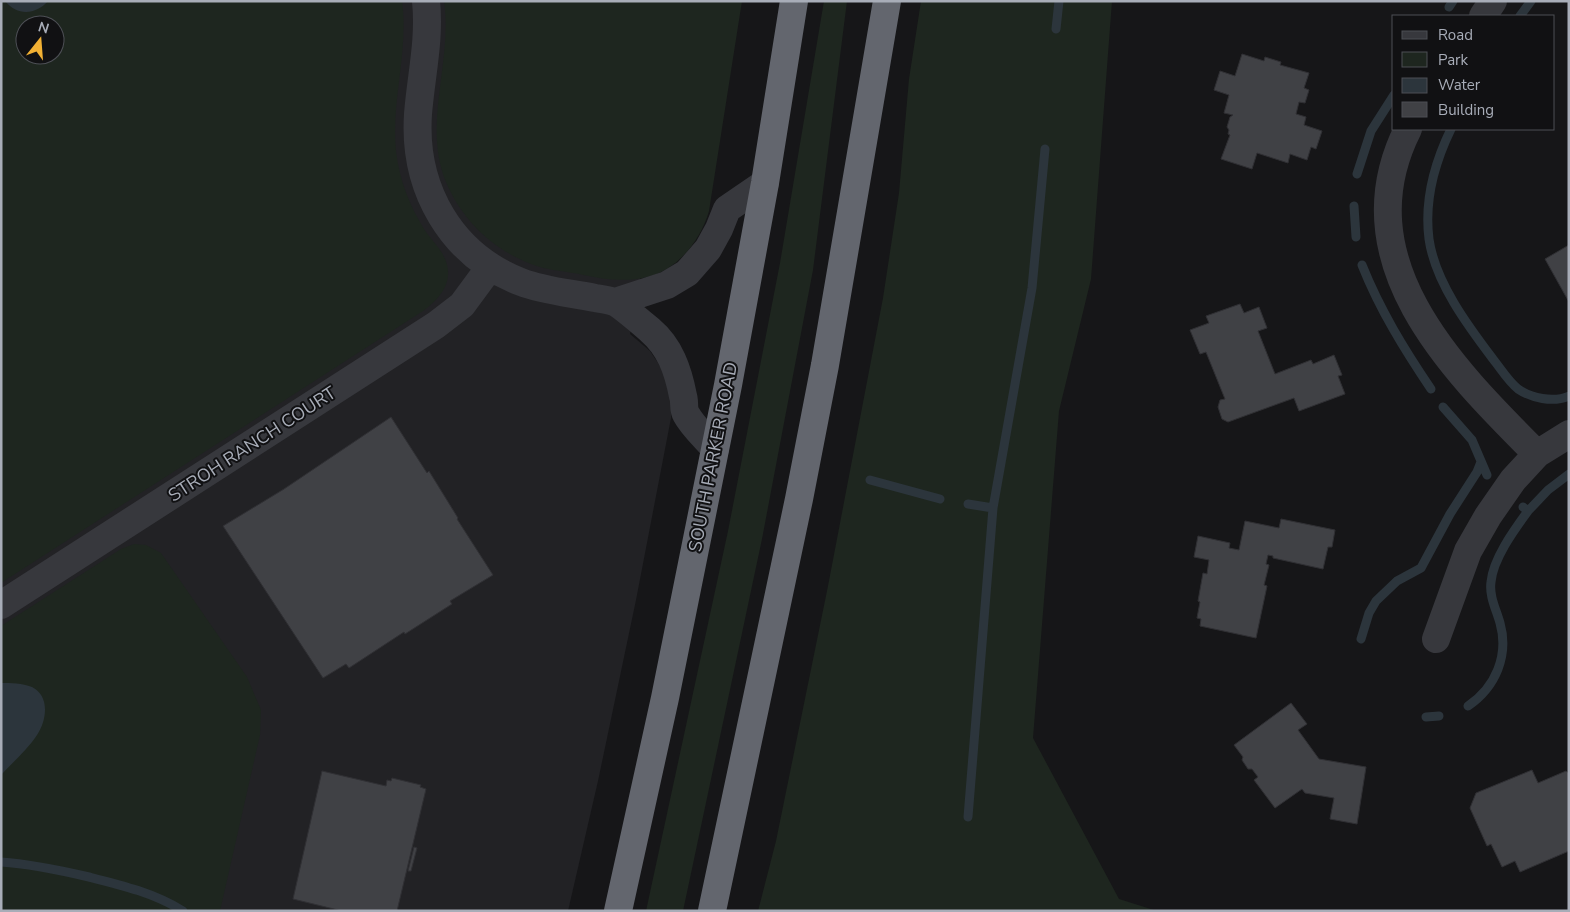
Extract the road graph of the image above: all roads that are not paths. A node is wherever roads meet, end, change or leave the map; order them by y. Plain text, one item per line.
1 (426, 1) edge
2 (794, 1) edge
3 (887, 1) edge
4 (1493, 1) edge
5 (1484, 15) edge
6 (1408, 130) edge
7 (765, 183) junction
8 (490, 267) junction
9 (615, 302) junction
10 (1569, 434) edge
11 (715, 450) junction
12 (1537, 454) junction
13 (1, 605) edge
14 (1436, 639) dead end
15 (618, 911) edge
16 (712, 911) edge

1 - 8 street
2 - 7 highway, SOUTH PARKER ROAD
3 - 16 highway
4 - 5 street
6 - 12 street
7 - 9 street
7 - 11 highway, SOUTH PARKER ROAD
8 - 9 street
8 - 13 street, STROH RANCH COURT
9 - 11 street
10 - 12 street
11 - 15 highway, SOUTH PARKER ROAD
12 - 14 street

